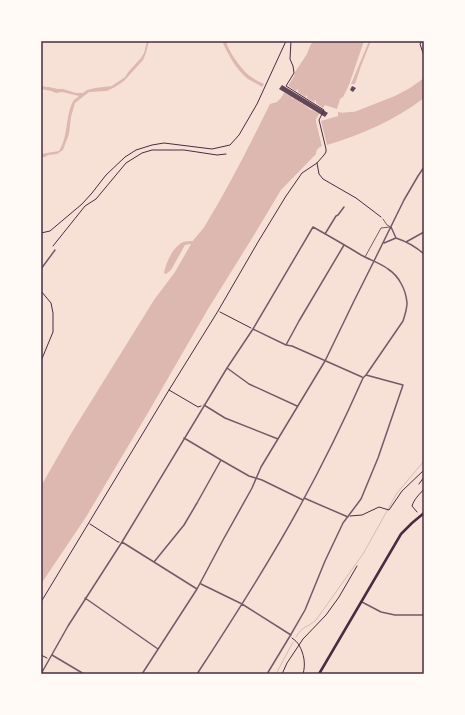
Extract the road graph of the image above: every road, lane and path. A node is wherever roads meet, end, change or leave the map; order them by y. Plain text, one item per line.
1 (286, 41) edge
2 (291, 41) edge
3 (422, 41) edge
4 (424, 56) edge
5 (226, 154) dead end
6 (317, 163) junction
7 (424, 167) edge
8 (344, 207) dead end
9 (383, 219) joint
10 (391, 227) junction
11 (424, 232) edge
12 (41, 233) edge
13 (325, 234) junction
14 (396, 238) junction
15 (406, 242) junction
16 (383, 244) junction
17 (344, 245) junction
18 (53, 246) dead end
19 (55, 250) dead end
20 (424, 254) edge
21 (365, 257) junction
22 (374, 262) junction
23 (41, 270) edge
24 (41, 291) edge
25 (218, 311) junction
26 (253, 329) junction
27 (286, 345) junction
28 (41, 361) edge
29 (325, 361) junction
30 (227, 368) junction
31 (366, 375) junction
32 (363, 378) junction
33 (169, 390) junction
34 (204, 405) junction
35 (297, 407) junction
36 (184, 438) junction
37 (278, 439) junction
38 (221, 460) junction
39 (424, 470) edge
40 (424, 478) edge
41 (256, 479) junction
42 (419, 484) dead end
43 (424, 489) edge
44 (304, 499) junction
45 (417, 512) dead end
46 (424, 514) edge
47 (348, 517) junction
48 (89, 523) junction
49 (122, 542) junction
50 (154, 562) junction
51 (357, 566) dead end
52 (200, 584) junction
53 (198, 589) junction
54 (85, 598) junction
55 (41, 602) edge
56 (362, 602) junction
57 (242, 604) junction
58 (424, 615) edge
59 (291, 636) junction
60 (299, 644) junction
61 (158, 649) junction
62 (41, 655) edge
63 (52, 655) junction
64 (41, 674) edge
65 (84, 674) edge
66 (142, 674) edge
67 (197, 674) edge
68 (267, 674) edge
69 (282, 674) edge
70 (303, 674) edge
71 (319, 674) edge

1 - 12 path
2 - 6 path
3 - 4 path
5 - 18 path
6 - 9 path
6 - 25 path
7 - 10 street
8 - 13 street
9 - 10 lane
10 - 14 street
10 - 16 street
10 - 21 lane
11 - 15 street
13 - 17 street
13 - 26 street
14 - 15 street
14 - 16 street
15 - 20 street
16 - 22 street
17 - 21 street
17 - 27 street
19 - 23 street
21 - 22 street
22 - 29 street
22 - 31 street
24 - 28 path
25 - 26 path
25 - 33 path
26 - 27 street
26 - 30 street
27 - 29 street
29 - 32 street
29 - 35 street
30 - 34 street
30 - 35 street
31 - 32 street
31 - 47 street
32 - 44 street
33 - 34 path
33 - 48 path
34 - 36 street
34 - 37 street
35 - 37 street
36 - 38 street
36 - 49 street
37 - 41 street
38 - 41 street
38 - 50 street
39 - 47 path
40 - 42 path
41 - 44 street
41 - 52 street
43 - 45 path
44 - 47 street
44 - 57 street
46 - 56 main road
47 - 59 street
48 - 49 path
48 - 55 path
49 - 50 street
49 - 54 street
50 - 53 street
51 - 60 path
52 - 53 street
52 - 57 street
53 - 61 street
54 - 61 street
54 - 63 street
56 - 58 street
56 - 71 main road
57 - 59 street
57 - 67 street
59 - 60 path
59 - 68 street
60 - 69 path
60 - 70 path
61 - 66 street
62 - 63 path
63 - 64 street
63 - 65 street

